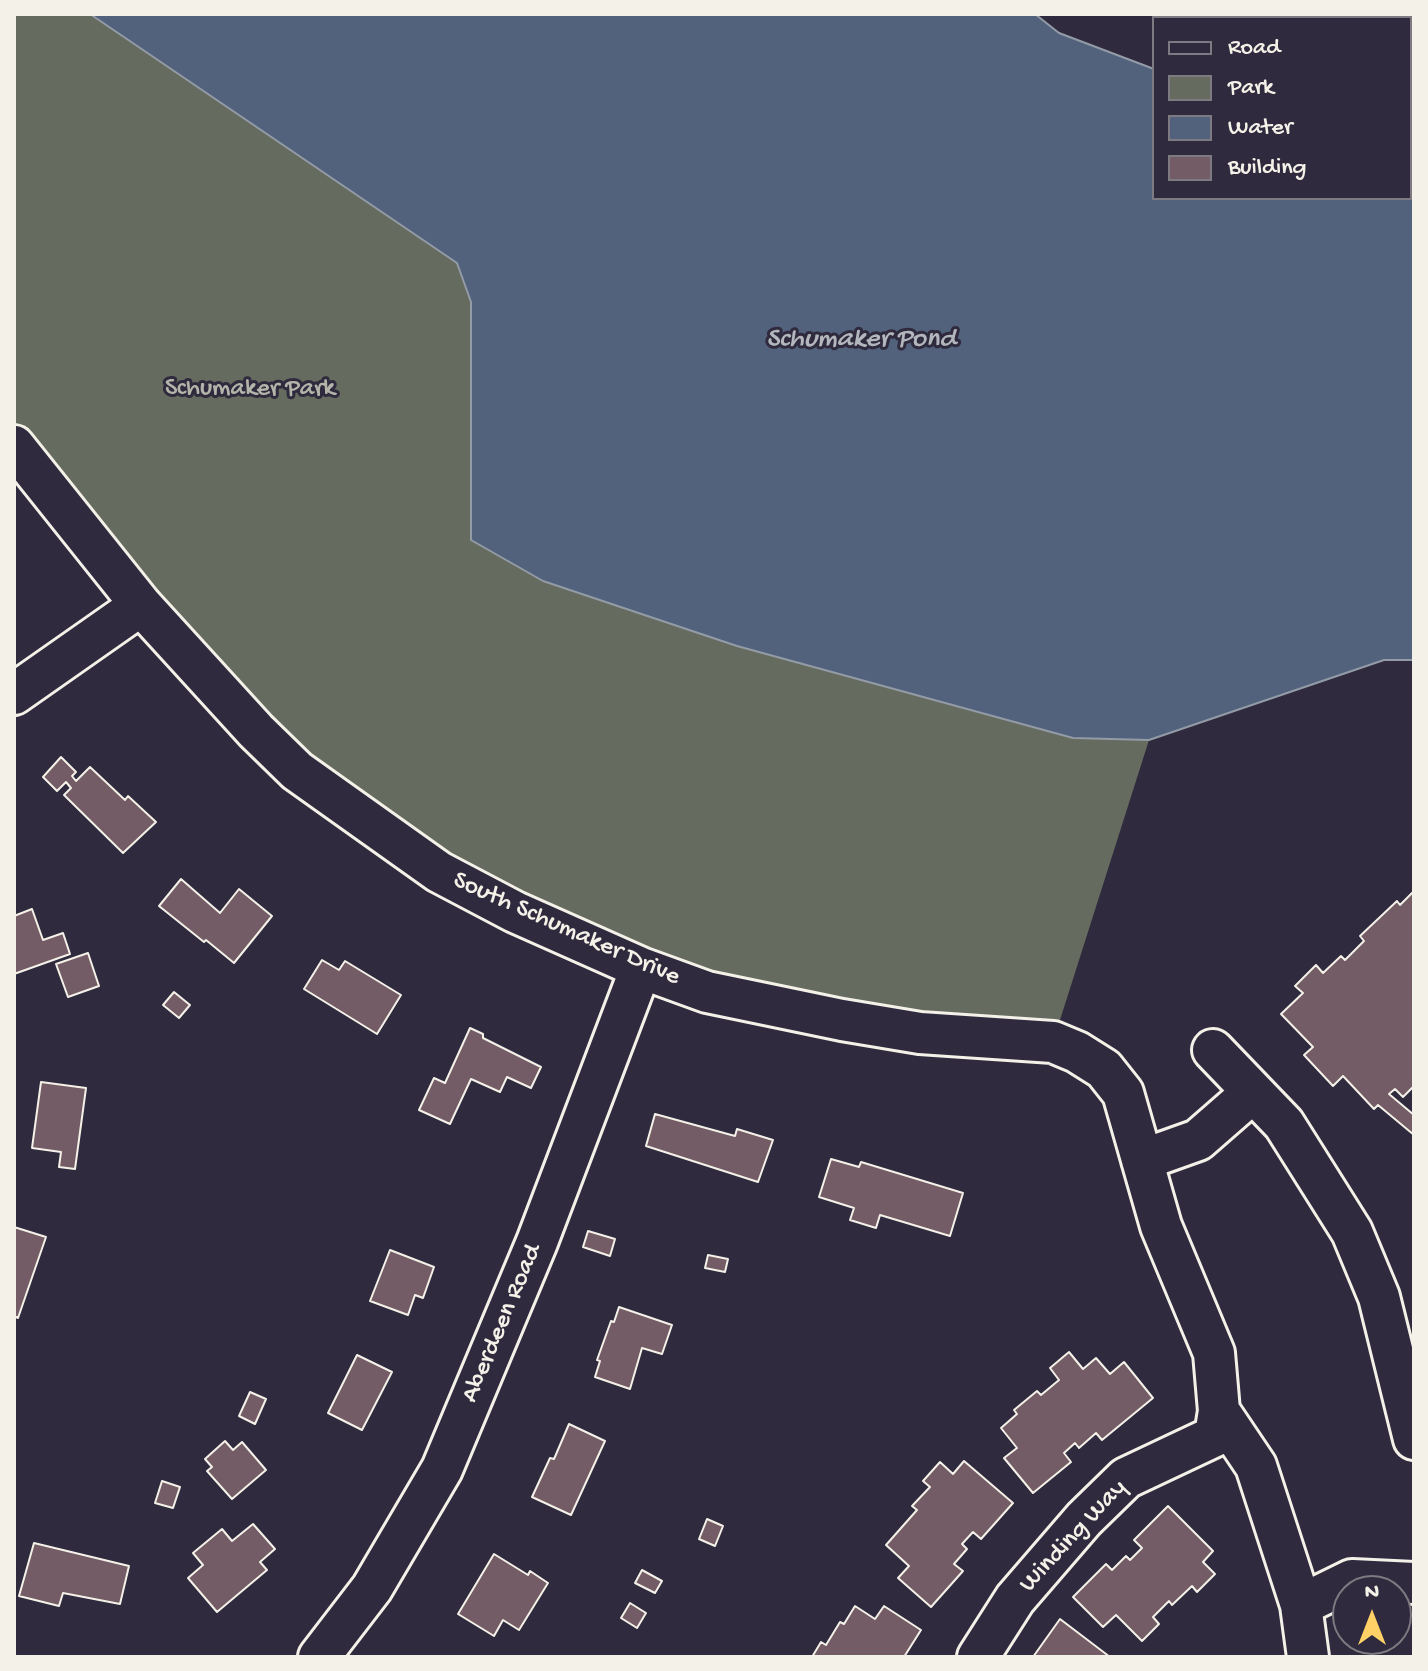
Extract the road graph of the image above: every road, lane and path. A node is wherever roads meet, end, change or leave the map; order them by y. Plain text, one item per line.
1 (14, 446) edge
2 (141, 605) junction
3 (14, 694) edge
4 (641, 968) junction
5 (1213, 1050) dead end
6 (1253, 1092) junction
7 (1142, 1160) junction
8 (1219, 1411) junction
9 (1414, 1439) edge
10 (1414, 1583) edge
11 (1301, 1605) junction
12 (319, 1657) edge
13 (978, 1657) edge
14 (1308, 1657) edge

1 - 2 street, South Schumaker Drive
2 - 3 street
2 - 4 street, South Schumaker Drive
4 - 7 street, South Schumaker Drive
4 - 12 street, Aberdeen Road
5 - 6 street
6 - 7 street
6 - 9 street
7 - 8 street
8 - 11 street
8 - 13 street, Winding Way
10 - 11 street
11 - 14 street

